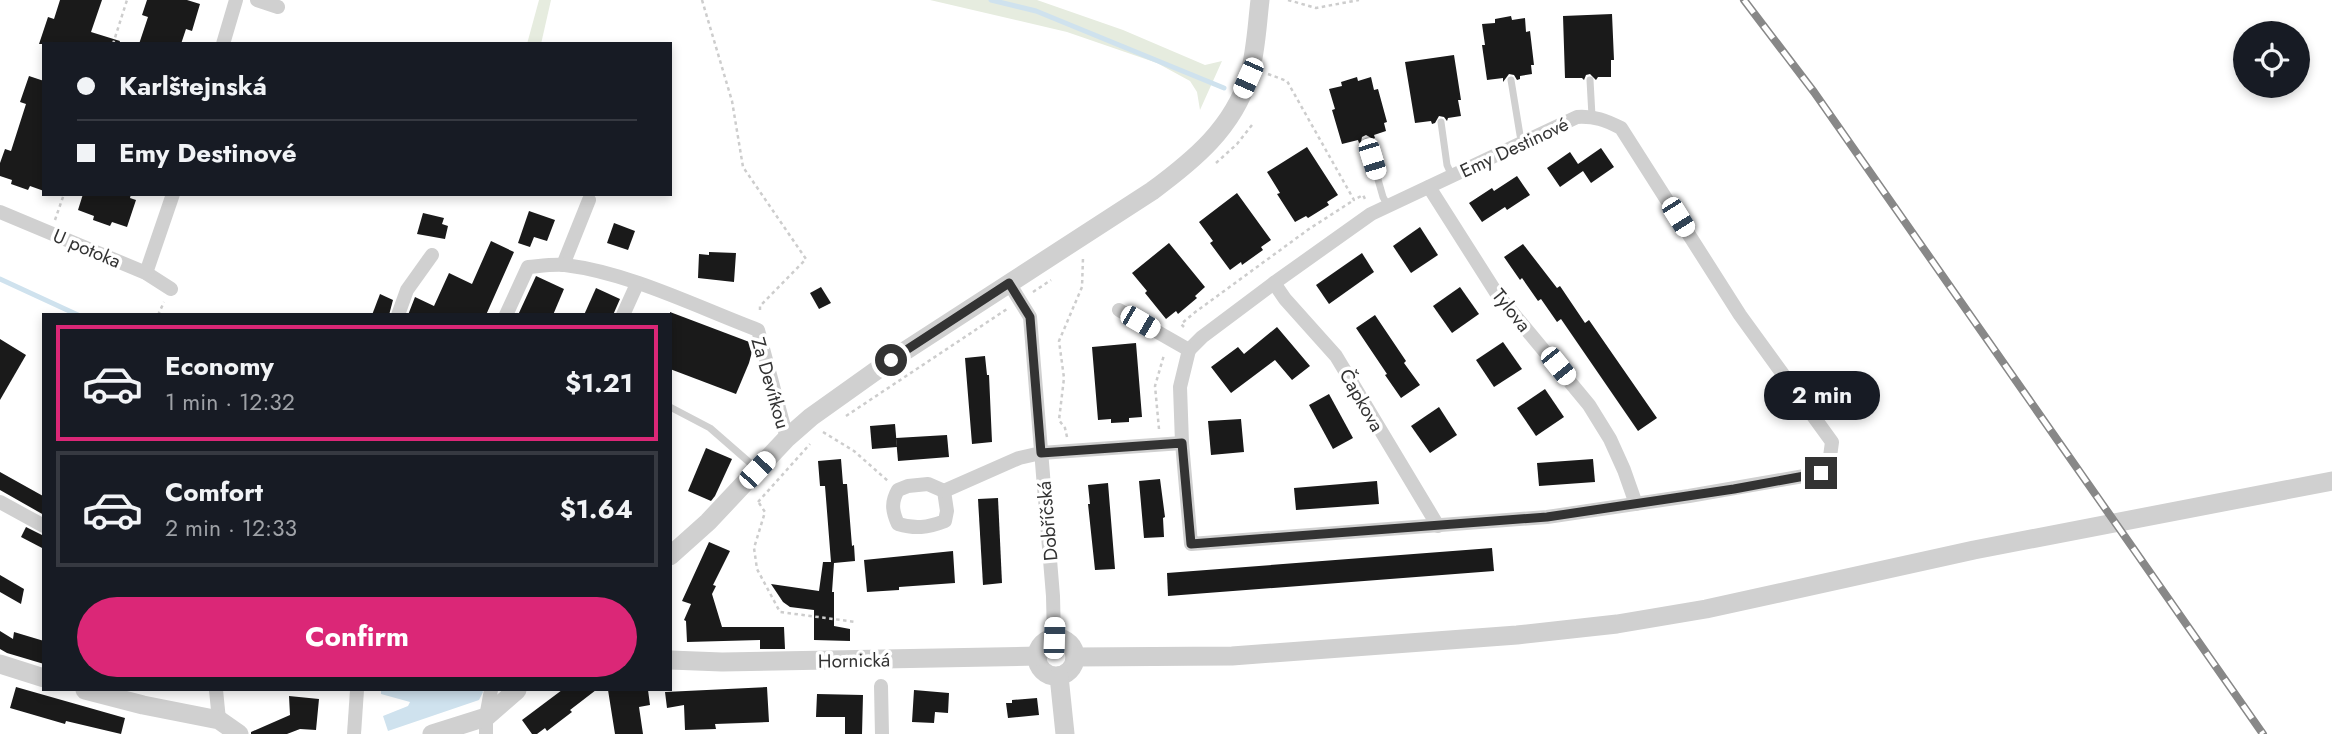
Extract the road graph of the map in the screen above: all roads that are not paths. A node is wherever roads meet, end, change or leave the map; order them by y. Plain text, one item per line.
1 (236, 0) edge
2 (257, 0) edge
3 (1261, 0) edge
4 (278, 8) dead end
5 (224, 42) edge
6 (1511, 80) dead end
7 (1590, 80) dead end
8 (1592, 116) junction
9 (1441, 122) dead end
10 (1367, 141) dead end
11 (1523, 142) junction
12 (1452, 176) junction
13 (1429, 187) junction
14 (172, 196) edge
15 (589, 200) dead end
16 (1388, 206) junction
17 (0, 212) edge
18 (432, 255) dead end
19 (563, 265) junction
20 (146, 273) junction
21 (1009, 283) junction
22 (1274, 283) junction
23 (637, 284) junction
24 (171, 289) dead end
25 (1119, 310) dead end
26 (399, 313) edge
27 (507, 313) edge
28 (624, 313) edge
29 (1189, 351) junction
30 (672, 408) edge
31 (787, 438) junction
32 (1182, 443) junction
33 (1041, 453) junction
34 (757, 470) junction
35 (2332, 481) edge
36 (944, 491) junction
37 (0, 502) edge
38 (1636, 504) junction
39 (42, 525) edge
40 (1438, 526) junction
41 (672, 553) edge
42 (1054, 638) junction
43 (1038, 656) junction
44 (1075, 657) junction
45 (672, 660) edge
46 (0, 664) edge
47 (1059, 676) junction
48 (42, 677) edge
49 (881, 687) dead end
50 (89, 691) edge
51 (216, 691) edge
52 (357, 691) edge
53 (491, 691) edge
54 (516, 691) edge
55 (219, 720) junction
56 (486, 726) edge
57 (239, 734) edge
58 (354, 734) edge
59 (432, 734) edge
60 (882, 734) edge
61 (1065, 734) edge

1 - 5 street
2 - 4 street
3 - 21 street
6 - 11 lane
7 - 8 lane
8 - 11 street, Emy Destinové
8 - 38 street, Emy Destinové
9 - 12 lane
10 - 16 lane
11 - 12 street, Emy Destinové
12 - 13 street, Emy Destinové
13 - 16 street, Emy Destinové
13 - 38 street, Tylova
14 - 20 street
15 - 19 street
16 - 22 street, Emy Destinové
17 - 20 street, U potoka
18 - 26 street
19 - 23 street, Za Devítkou
19 - 27 street, Za Devítkou
20 - 24 street, U potoka
21 - 31 street
21 - 33 street, Dobříčská
22 - 29 street, Emy Destinové
22 - 40 street, Čapkova
23 - 28 street
23 - 31 street, Za Devítkou
25 - 29 street
29 - 32 street, Emy Destinové
30 - 34 lane
31 - 34 street
32 - 33 street
32 - 40 street, Emy Destinové
33 - 36 street
33 - 42 street, Dobříčská
34 - 41 street
35 - 44 street
36 - 36 street
37 - 39 street
38 - 40 street, Emy Destinové
42 - 43 street
42 - 44 street
43 - 45 street, Hornická
43 - 47 street
44 - 47 street
46 - 48 street
47 - 61 street
49 - 60 street
50 - 55 street
51 - 55 street
52 - 58 street
53 - 56 street
54 - 56 street
55 - 57 street
56 - 59 street

